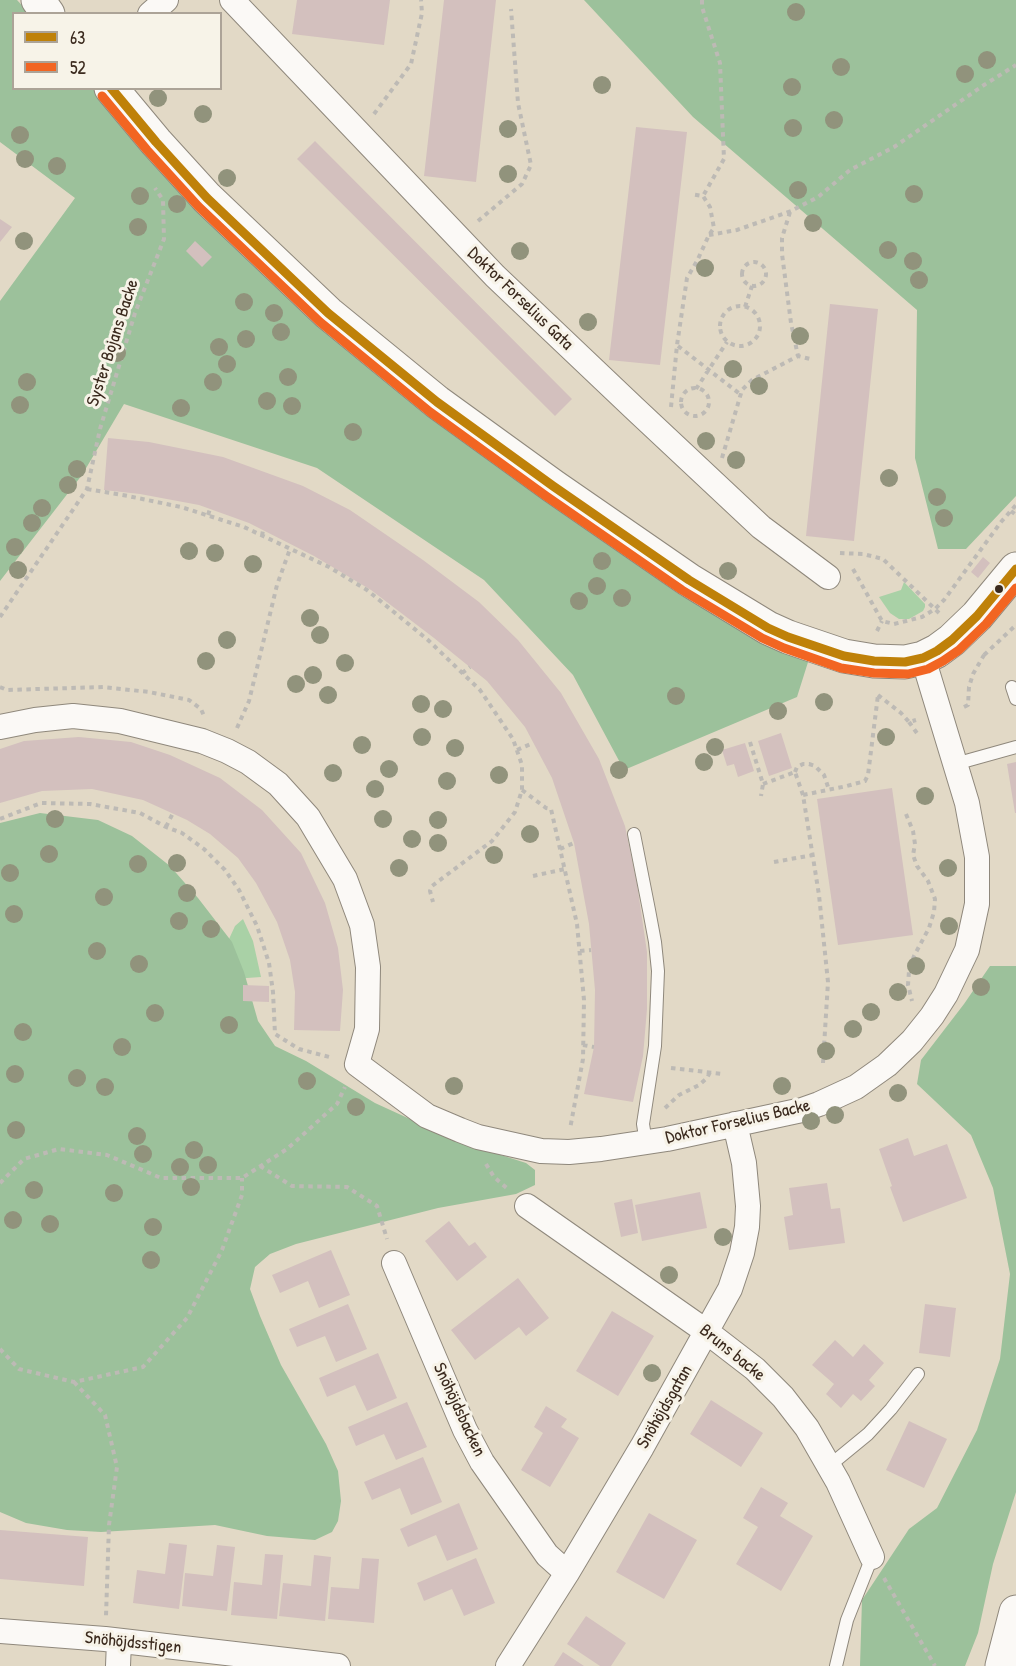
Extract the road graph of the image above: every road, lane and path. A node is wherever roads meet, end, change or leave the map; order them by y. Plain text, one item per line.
1 (166, 0) edge
2 (232, 0) edge
3 (420, 0) edge
4 (702, 0) edge
5 (511, 9) dead end
6 (152, 12) edge
7 (1016, 65) edge
8 (113, 90) edge
9 (373, 116) dead end
10 (152, 183) dead end
11 (691, 194) dead end
12 (703, 196) junction
13 (790, 211) junction
14 (472, 225) dead end
15 (709, 235) junction
16 (752, 286) junction
17 (745, 307) junction
18 (727, 342) junction
19 (678, 345) junction
20 (798, 357) junction
21 (810, 359) dead end
22 (709, 370) junction
23 (696, 389) junction
24 (740, 394) junction
25 (670, 409) dead end
26 (721, 459) dead end
27 (87, 489) junction
28 (1016, 505) edge
29 (210, 509) dead end
30 (1011, 511) junction
31 (208, 515) junction
32 (1016, 515) edge
33 (263, 530) dead end
34 (262, 536) junction
35 (290, 549) junction
36 (1016, 569) edge
37 (828, 577) dead end
38 (858, 578) dead end
39 (0, 616) edge
40 (1016, 625) edge
41 (984, 655) dead end
42 (923, 658) junction
43 (470, 667) dead end
44 (462, 673) junction
45 (869, 689) dead end
46 (878, 695) junction
47 (939, 713) junction
48 (909, 722) junction
49 (0, 727) edge
50 (750, 742) dead end
51 (533, 743) dead end
52 (923, 744) dead end
53 (1016, 747) edge
54 (517, 750) junction
55 (227, 751) junction
56 (955, 764) junction
57 (795, 772) junction
58 (764, 784) junction
59 (522, 790) junction
60 (829, 790) junction
61 (803, 795) junction
62 (761, 796) dead end
63 (173, 813) dead end
64 (906, 814) dead end
65 (0, 819) edge
66 (166, 827) junction
67 (634, 834) dead end
68 (574, 843) dead end
69 (560, 849) junction
70 (813, 855) junction
71 (774, 862) dead end
72 (565, 869) junction
73 (533, 876) dead end
74 (433, 902) dead end
75 (591, 950) dead end
76 (580, 951) junction
77 (913, 1004) dead end
78 (583, 1046) junction
79 (594, 1047) dead end
80 (823, 1063) dead end
81 (357, 1064) junction
82 (652, 1066) junction
83 (710, 1072) junction
84 (723, 1074) dead end
85 (735, 1124) junction
86 (644, 1133) junction
87 (478, 1137) junction
88 (569, 1152) junction
89 (260, 1166) junction
90 (242, 1178) junction
91 (0, 1183) edge
92 (527, 1206) joint
93 (394, 1263) joint
94 (707, 1332) junction
95 (0, 1349) edge
96 (918, 1374) dead end
97 (74, 1382) junction
98 (829, 1466) junction
99 (872, 1557) junction
100 (567, 1573) junction
101 (1016, 1612) edge
102 (0, 1631) edge
103 (112, 1640) junction
104 (118, 1666) edge
105 (338, 1666) edge
106 (508, 1666) edge
107 (836, 1666) edge
108 (935, 1666) edge
109 (1002, 1666) edge

1 - 6 street
2 - 37 street, Doktor Forselius Gata
3 - 9 path
4 - 12 path
5 - 14 path
7 - 13 path
8 - 42 street
10 - 27 path, Syster Bojans Backe
11 - 12 path
12 - 15 path
13 - 15 path
13 - 20 path
15 - 19 path
16 - 16 path
16 - 17 path
17 - 18 path
17 - 18 path
18 - 22 path
19 - 22 path
19 - 25 path
20 - 21 path
20 - 24 path
22 - 23 path
22 - 24 path
23 - 23 path
24 - 26 path
27 - 31 path
27 - 39 path, Syster Bojans Backe
28 - 30 path
29 - 31 path
30 - 32 path
30 - 38 path
31 - 34 path
33 - 34 path
34 - 35 path
35 - 44 path
35 - 55 path
36 - 42 street
40 - 41 path
42 - 47 street, Doktor Forselius Backe
43 - 44 path
44 - 54 path
45 - 46 path
46 - 48 path
46 - 60 path
47 - 48 path
47 - 56 street, Doktor Forselius Backe
48 - 52 path
49 - 55 street
50 - 58 path
51 - 54 path
53 - 56 lane
54 - 59 path
55 - 81 street
56 - 85 street, Doktor Forselius Backe
57 - 58 path
57 - 60 path
57 - 61 path
58 - 62 path
59 - 69 path
59 - 74 path
60 - 61 path
61 - 70 path
63 - 66 path
64 - 77 path
65 - 66 path
66 - 81 path
67 - 82 lane
68 - 69 path
69 - 72 path
70 - 71 path
70 - 80 path
72 - 73 path
72 - 76 path
75 - 76 path
76 - 78 path
78 - 79 path
78 - 88 path
81 - 87 street, Doktor Forselius Backe
81 - 89 path
82 - 83 path
82 - 86 lane
83 - 84 path
83 - 86 path
85 - 86 street, Doktor Forselius Backe
85 - 94 street, Snöhöjdsgatan
86 - 88 street, Doktor Forselius Backe
87 - 88 street, Doktor Forselius Backe
87 - 92 path
89 - 90 path
89 - 93 path
90 - 91 path
90 - 97 path
92 - 94 street, Bruns backe
93 - 100 street, Snöhöjdsbacken
94 - 98 street, Bruns backe
94 - 100 street, Snöhöjdsgatan
95 - 97 path
96 - 98 lane
97 - 103 path
98 - 99 street, Bruns backe
99 - 107 lane
99 - 108 path
100 - 106 street, Snöhöjdsgatan
101 - 109 street
102 - 103 street, Snöhöjdsstigen
103 - 104 street
103 - 105 street, Snöhöjdsstigen

